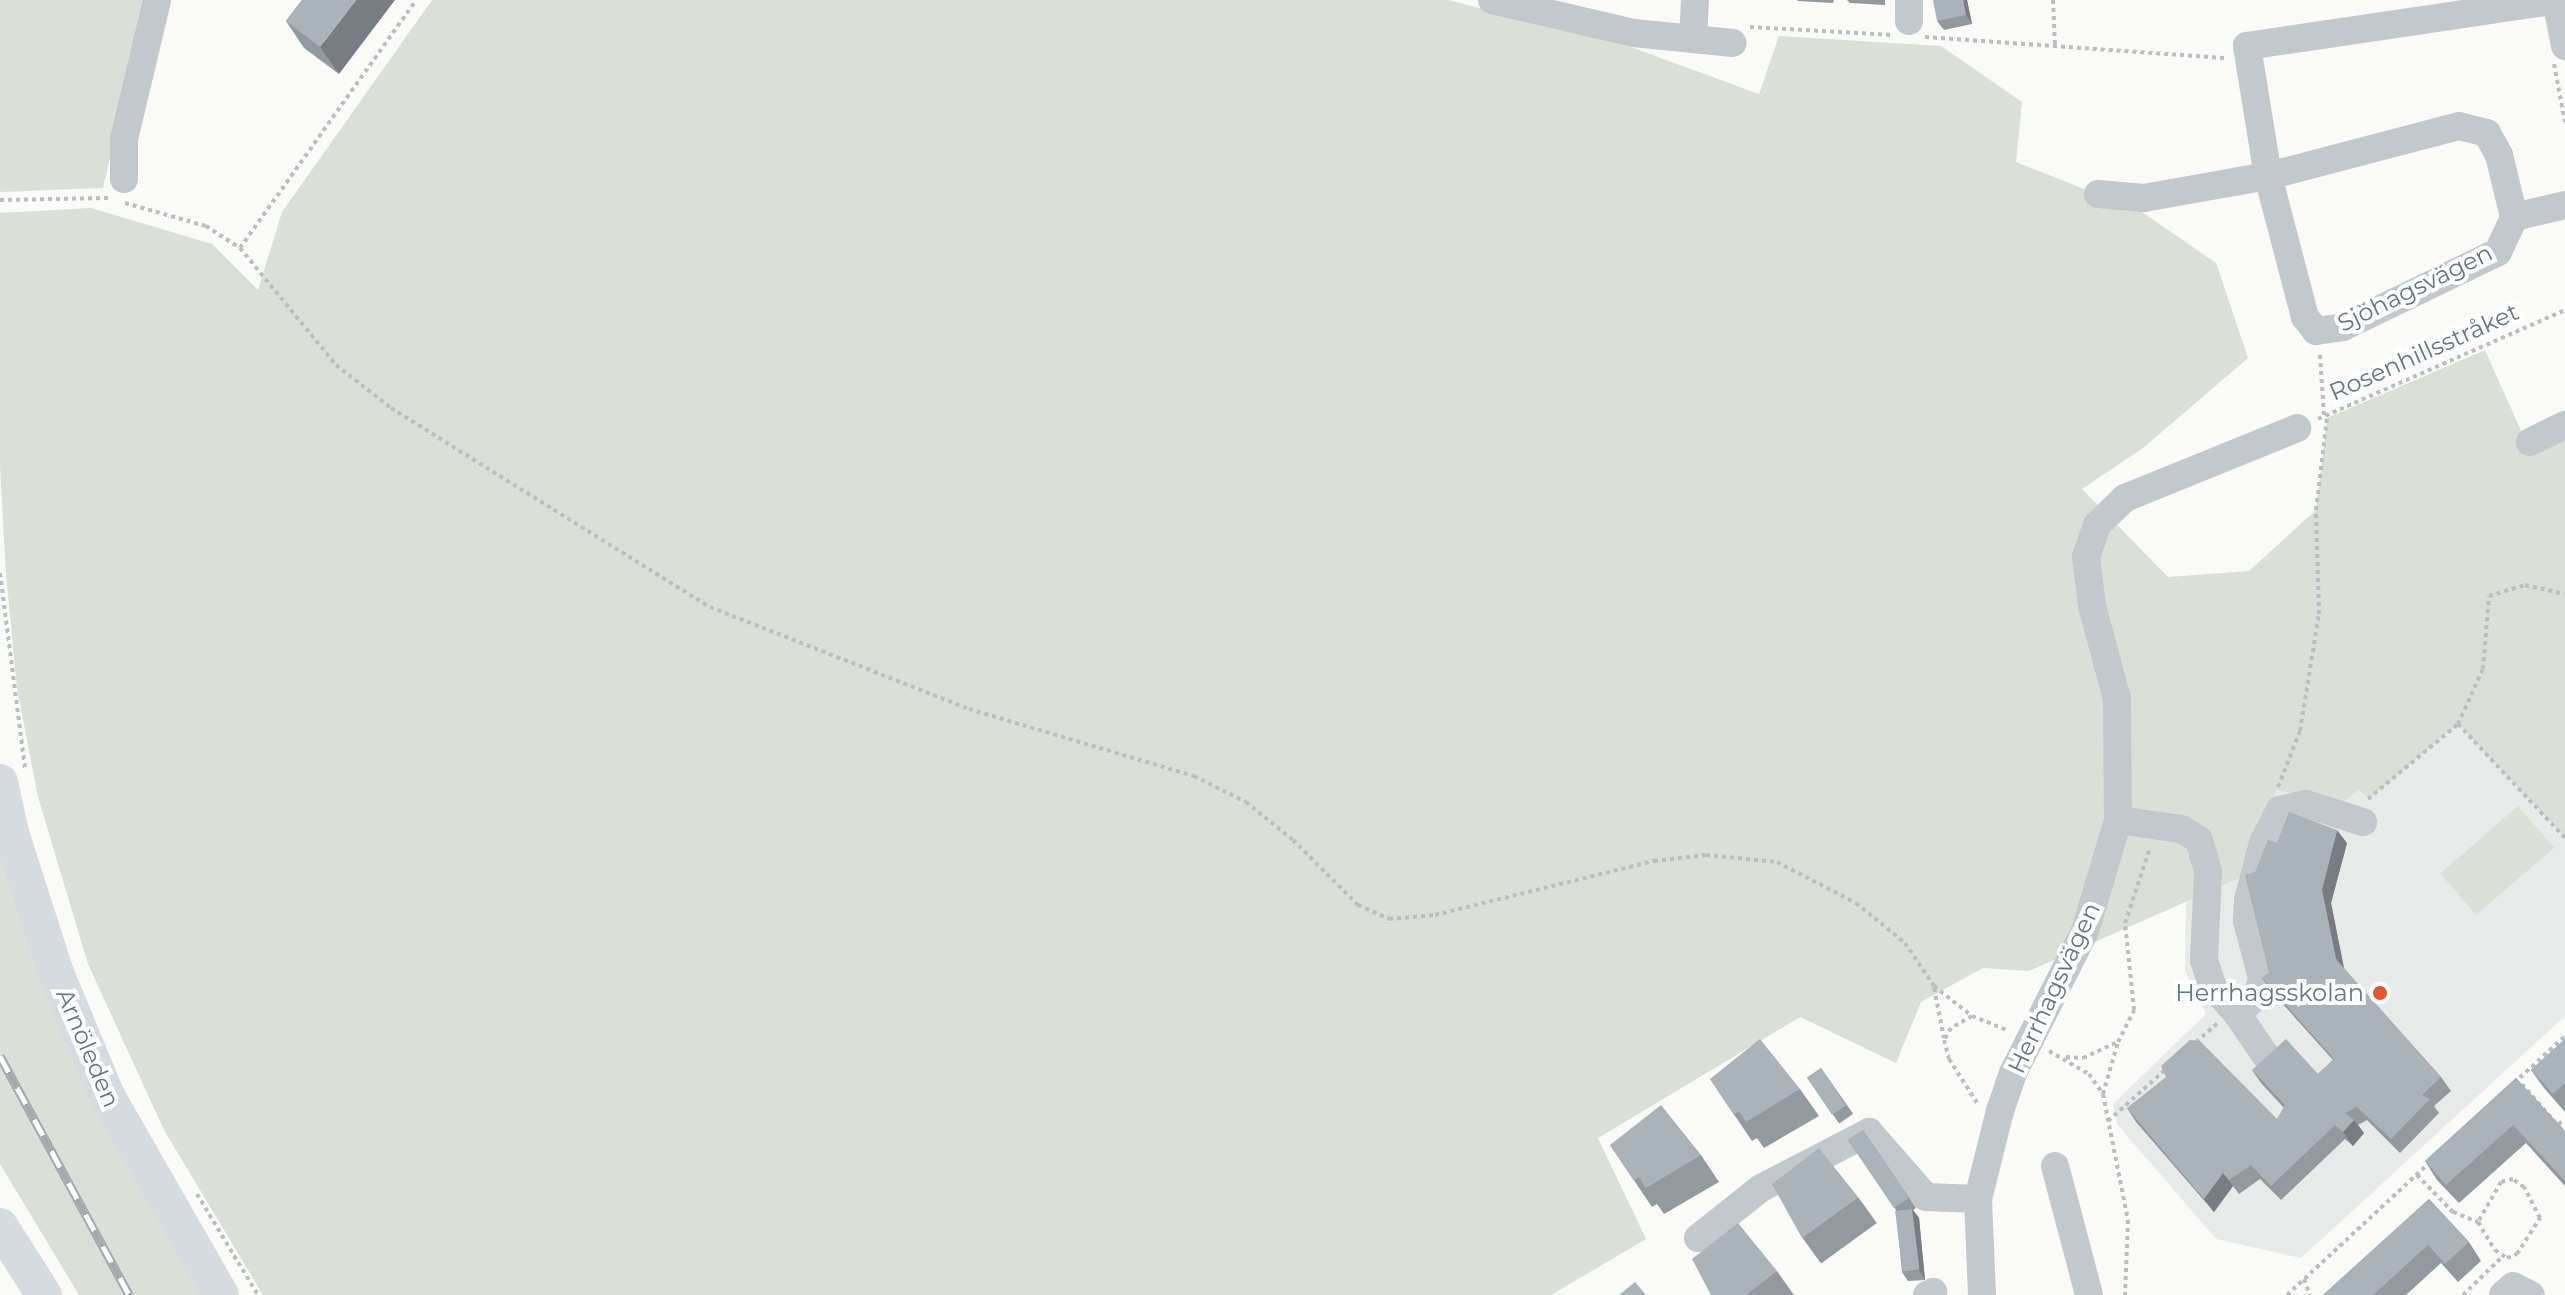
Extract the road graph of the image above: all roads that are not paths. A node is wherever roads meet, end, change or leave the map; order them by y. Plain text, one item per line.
1 (157, 0) edge
2 (1492, 0) edge
3 (1695, 0) edge
4 (2556, 0) edge
5 (1738, 35) road end
6 (1693, 38) junction
7 (2558, 50) edge
8 (2268, 176) junction
9 (124, 179) dead end
10 (2098, 194) dead end
11 (2565, 205) edge
12 (2514, 217) junction
13 (2565, 425) edge
14 (2297, 428) road end
15 (2530, 442) dead end
16 (13, 777) edge
17 (2358, 812) road end
18 (2118, 820) junction
19 (2235, 1012) junction
20 (2266, 1056) edge
21 (2055, 1166) dead end
22 (1978, 1199) junction
23 (0, 1226) edge
24 (1698, 1238) dead end
25 (44, 1295) edge
26 (221, 1295) edge
27 (1982, 1295) edge
28 (2089, 1295) edge
29 (2503, 1295) edge
30 (2531, 1295) edge

1 - 9 street
2 - 6 street
3 - 6 street
4 - 7 street
4 - 8 street, Sjöhagsvägen
5 - 6 street
8 - 10 street
8 - 12 street
8 - 12 street, Sjöhagsvägen
11 - 12 street
13 - 15 street
14 - 18 street, Herrhagsvägen
16 - 26 main road, Arnöleden
17 - 19 street
18 - 19 street
18 - 22 street, Herrhagsvägen
19 - 20 street
21 - 28 street
22 - 24 street
22 - 27 street, Herrhagsvägen
23 - 25 main road
29 - 30 street

